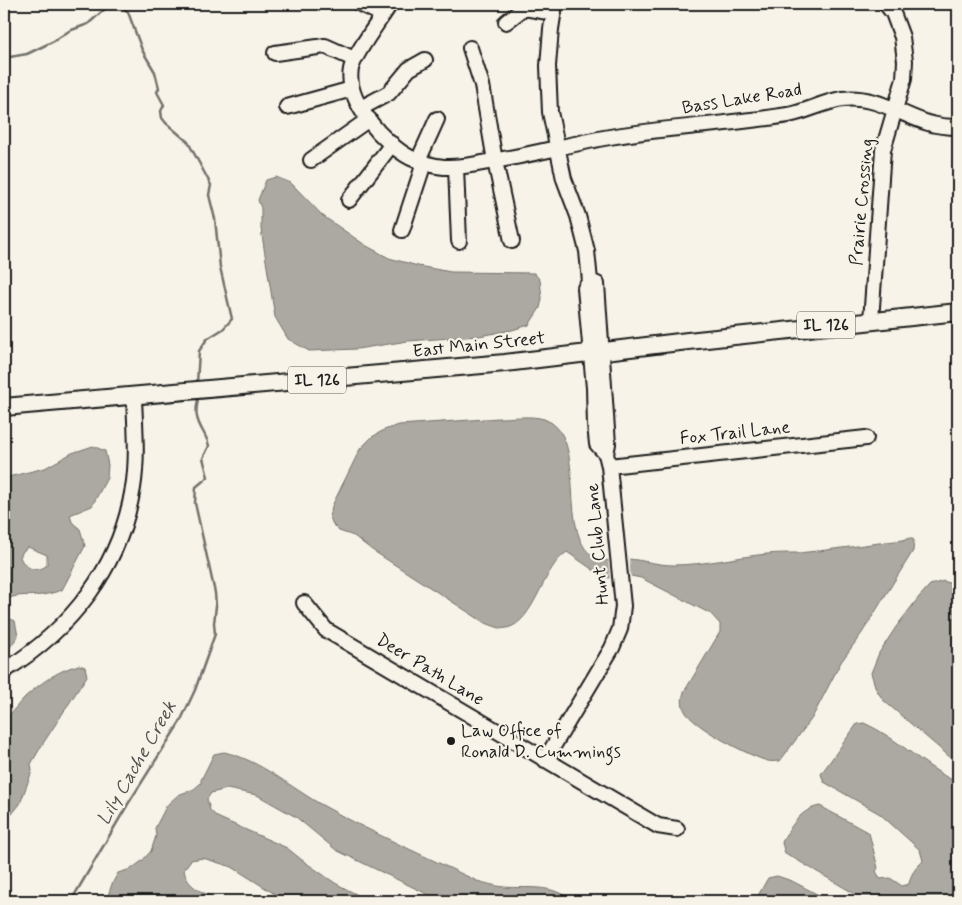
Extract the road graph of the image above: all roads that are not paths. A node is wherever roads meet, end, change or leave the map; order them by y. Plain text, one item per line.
1 (360, 4) edge
2 (886, 4) edge
3 (522, 6) edge
4 (554, 8) edge
5 (386, 10) edge
6 (506, 22) dead end
7 (470, 48) dead end
8 (275, 53) dead end
9 (354, 59) junction
10 (425, 60) dead end
11 (352, 89) junction
12 (286, 107) dead end
13 (894, 109) junction
14 (365, 114) junction
15 (437, 118) dead end
16 (958, 127) edge
17 (392, 144) junction
18 (557, 149) junction
19 (311, 160) dead end
20 (495, 161) junction
21 (421, 162) junction
22 (456, 167) junction
23 (349, 200) dead end
24 (402, 230) dead end
25 (512, 240) dead end
26 (459, 241) dead end
27 (958, 312) edge
28 (872, 321) junction
29 (596, 352) junction
30 (134, 397) junction
31 (4, 407) edge
32 (866, 438) dead end
33 (607, 460) junction
34 (304, 603) dead end
35 (4, 671) edge
36 (545, 760) junction
37 (677, 829) dead end

1 - 5 street
2 - 13 street, Prairie Crossing
3 - 4 street
3 - 6 street
4 - 18 street, Hunt Club Lane
5 - 9 street
7 - 20 street
8 - 9 street
9 - 11 street
10 - 14 street
11 - 12 street
11 - 14 street
13 - 16 street, Bass Lake Road
13 - 18 street, Bass Lake Road
13 - 28 street, Prairie Crossing
14 - 17 street
14 - 19 street
15 - 21 street
17 - 21 street
17 - 23 street
18 - 20 street, Bass Lake Road
18 - 29 street, Hunt Club Lane
20 - 22 street, Bass Lake Road
20 - 25 street
21 - 22 street, Bass Lake Road
21 - 24 street
22 - 26 street
27 - 28 main road, East Main Street / IL 126
28 - 29 main road, East Main Street / IL 126
29 - 30 main road, East Main Street / IL 126
29 - 33 street, Hunt Club Lane
30 - 31 main road, East Main Street
30 - 35 street
32 - 33 street, Fox Trail Lane
33 - 36 street, Hunt Club Lane
34 - 36 street, Deer Path Lane
36 - 37 street, Deer Path Lane

